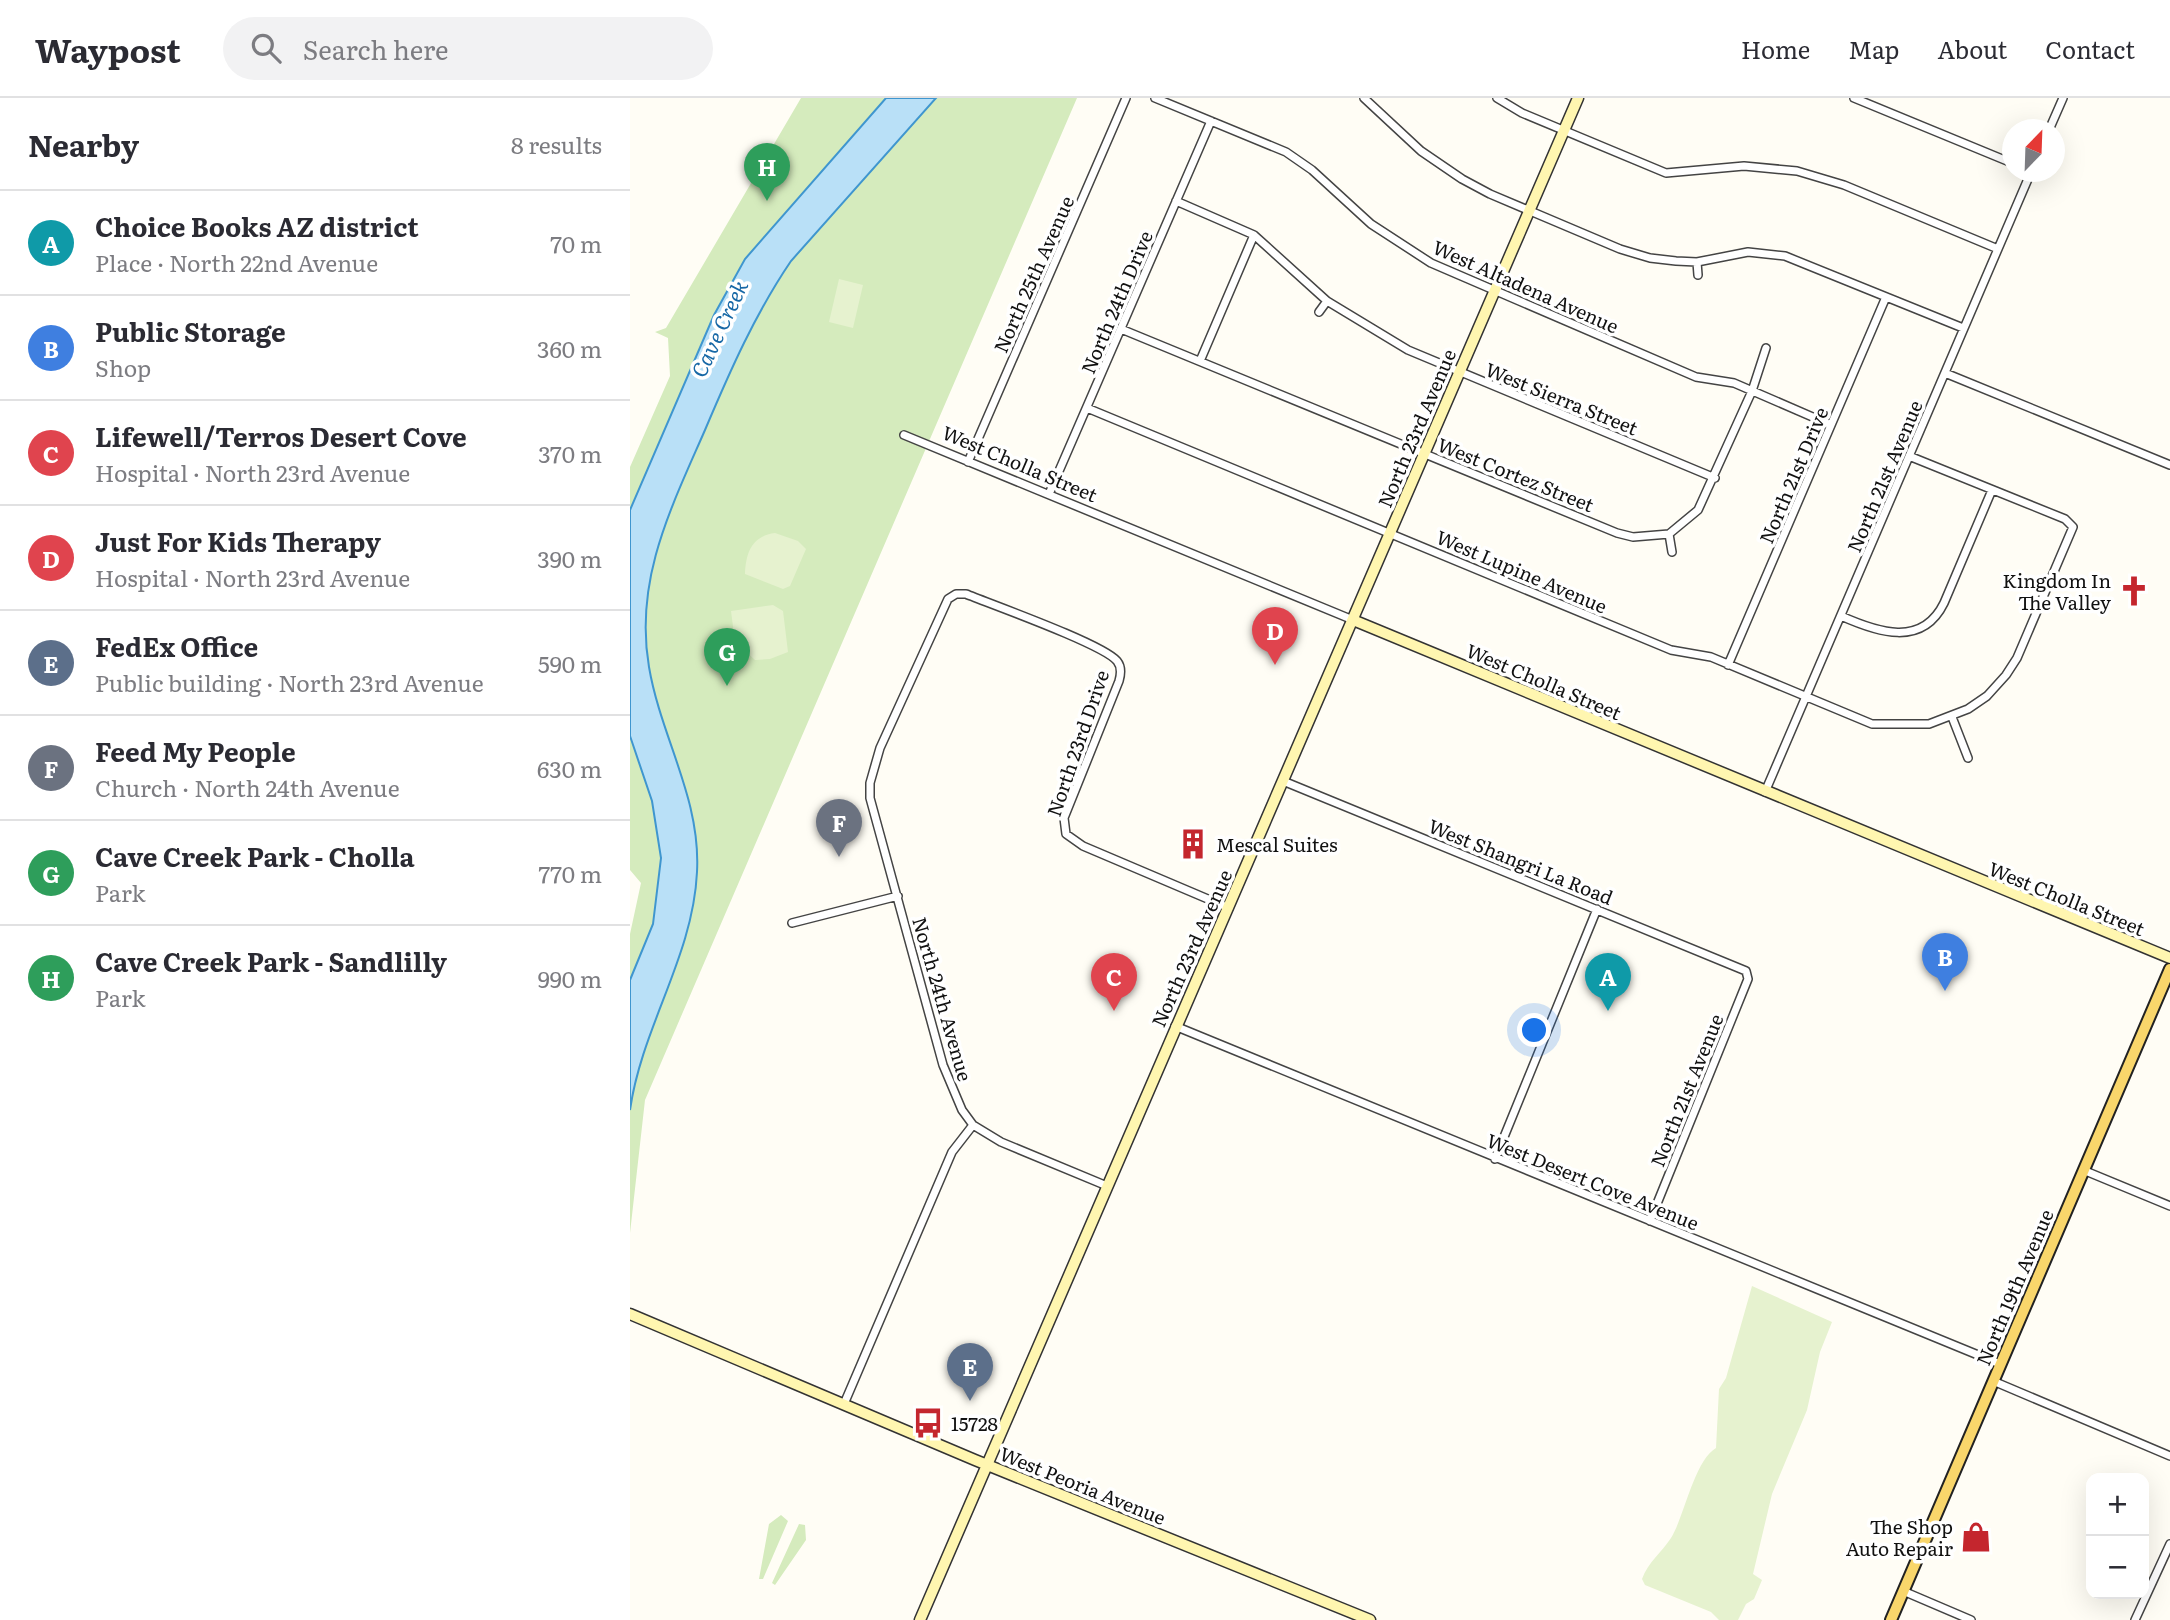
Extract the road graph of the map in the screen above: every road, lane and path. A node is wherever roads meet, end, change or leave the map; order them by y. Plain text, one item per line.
1 (1126, 98) edge
2 (1155, 98) edge
3 (1364, 98) edge
4 (1497, 98) edge
5 (1578, 98) edge
6 (1854, 98) edge
7 (2063, 98) edge
8 (2054, 119) edge
9 (1211, 121) junction
10 (1564, 131) junction
11 (2002, 159) edge
12 (2027, 182) edge
13 (1177, 201) junction
14 (1530, 211) junction
15 (1254, 235) junction
16 (1998, 249) junction
17 (1697, 262) junction
18 (1698, 275) dead end
19 (1494, 293) junction
20 (1886, 297) junction
21 (1327, 301) junction
22 (1319, 312) dead end
23 (1121, 328) junction
24 (1964, 328) junction
25 (1766, 348) dead end
26 (1200, 360) junction
27 (1459, 372) junction
28 (1945, 373) junction
29 (1752, 391) junction
30 (1087, 408) junction
31 (1832, 425) junction
32 (904, 435) dead end
33 (1425, 454) junction
34 (1909, 456) junction
35 (968, 462) junction
36 (2170, 465) edge
37 (1715, 478) junction
38 (1992, 490) junction
39 (1049, 494) junction
40 (1390, 533) junction
41 (1669, 534) junction
42 (1672, 552) dead end
43 (956, 594) joint
44 (1841, 617) junction
45 (1353, 620) junction
46 (1728, 665) junction
47 (1806, 697) junction
48 (1952, 717) junction
49 (1968, 758) dead end
50 (1283, 781) junction
51 (1765, 792) junction
52 (898, 895) junction
53 (1228, 908) junction
54 (1597, 909) junction
55 (792, 923) dead end
56 (2170, 958) edge
57 (2170, 968) edge
58 (1746, 971) joint
59 (1175, 1026) junction
60 (973, 1125) junction
61 (1495, 1159) junction
62 (2083, 1170) junction
63 (1107, 1186) junction
64 (2170, 1206) edge
65 (1650, 1221) junction
66 (630, 1314) edge
67 (2000, 1364) junction
68 (1993, 1381) junction
69 (844, 1404) junction
70 (2170, 1456) edge
71 (987, 1464) junction
72 (2170, 1544) edge
73 (1903, 1591) junction
74 (920, 1620) edge
75 (1370, 1620) edge
76 (1891, 1620) edge
77 (1971, 1620) edge
78 (2135, 1620) edge

1 - 35 street, North 25th Avenue
2 - 9 street, West Altadena Avenue
3 - 14 street
4 - 10 street
5 - 10 street, North 23rd Avenue
6 - 11 street
7 - 8 street
9 - 13 street, North 24th Drive
9 - 19 street, West Altadena Avenue
10 - 14 street, North 23rd Avenue
10 - 16 street
12 - 16 street, North 21st Avenue
13 - 15 street, West Sierra Street
13 - 23 street, North 24th Drive
14 - 17 street
14 - 19 street, North 23rd Avenue
15 - 21 street, West Sierra Street
15 - 26 street
16 - 24 street, North 21st Avenue
17 - 18 street
17 - 20 street
19 - 27 street, North 23rd Avenue
19 - 29 street, West Altadena Avenue
20 - 24 street
20 - 31 street, North 21st Drive
21 - 22 street
21 - 27 street, West Sierra Street
23 - 26 street, West Cortez Street
23 - 30 street, North 24th Drive
24 - 28 street, North 21st Avenue
25 - 29 street
26 - 33 street, West Cortez Street
27 - 33 street, North 23rd Avenue
27 - 37 street, West Sierra Street
28 - 34 street, North 21st Avenue
28 - 36 street
29 - 31 street, West Altadena Avenue
29 - 37 street
30 - 39 street, North 24th Drive
30 - 40 street, West Lupine Avenue
31 - 46 street, North 21st Drive
32 - 35 street, West Cholla Street
33 - 40 street, North 23rd Avenue
33 - 41 street, West Cortez Street
34 - 38 street
34 - 44 street, North 21st Avenue
35 - 39 street, West Cholla Street
37 - 41 street
38 - 44 street
38 - 48 street, West Lupine Avenue
39 - 45 street, West Cholla Street
40 - 45 street, North 23rd Avenue
40 - 46 street, West Lupine Avenue
41 - 42 street
43 - 52 street, North 24th Avenue
43 - 53 street, North 23rd Drive
44 - 47 street, North 21st Avenue
45 - 50 street, North 23rd Avenue
45 - 51 street, West Cholla Street
46 - 47 street, West Lupine Avenue
47 - 48 street, West Lupine Avenue
47 - 51 street, North 21st Avenue
48 - 49 street
50 - 53 street, North 23rd Avenue
50 - 54 street, West Shangri La Road
51 - 56 street, West Cholla Street
52 - 55 street
52 - 60 street, North 24th Avenue
53 - 59 street, North 23rd Avenue
54 - 58 street, West Shangri La Road
54 - 61 street
57 - 62 main road, North 19th Avenue
58 - 65 street, North 21st Avenue
59 - 61 street, West Desert Cove Avenue
59 - 63 street, North 23rd Avenue
60 - 63 street
60 - 69 street
61 - 65 street, West Desert Cove Avenue
62 - 64 street
62 - 67 main road, North 19th Avenue
63 - 71 street, North 23rd Avenue
65 - 67 street, West Desert Cove Avenue
66 - 69 street, West Peoria Avenue
67 - 68 main road, North 19th Avenue
68 - 70 street
68 - 73 main road, North 19th Avenue
69 - 71 street, West Peoria Avenue
71 - 74 street, North 23rd Avenue
71 - 75 street, West Peoria Avenue
72 - 78 street
73 - 76 main road, North 19th Avenue
73 - 77 street

